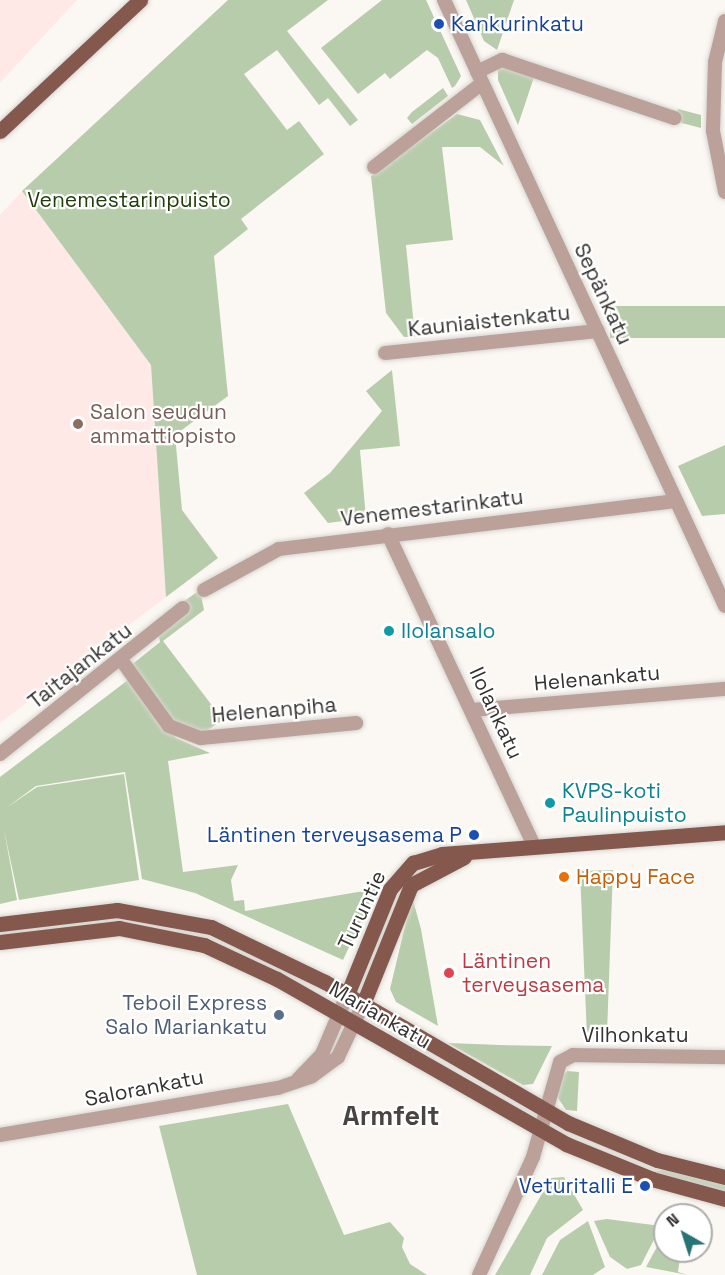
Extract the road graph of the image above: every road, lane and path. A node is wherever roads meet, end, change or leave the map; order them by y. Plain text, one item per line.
1 (140, 0) edge
2 (444, 0) edge
3 (725, 21) edge
4 (479, 78) junction
5 (674, 118) dead end
6 (0, 131) edge
7 (374, 167) dead end
8 (725, 192) edge
9 (597, 331) junction
10 (385, 353) dead end
11 (675, 501) junction
12 (388, 534) junction
13 (204, 590) dead end
14 (725, 606) edge
15 (183, 608) dead end
16 (122, 661) junction
17 (725, 688) edge
18 (473, 710) junction
19 (356, 723) dead end
20 (0, 754) edge
21 (725, 832) edge
22 (534, 846) junction
23 (466, 856) junction
24 (0, 924) edge
25 (0, 942) edge
26 (347, 995) junction
27 (363, 1004) junction
28 (339, 1016) junction
29 (354, 1024) junction
30 (725, 1057) edge
31 (295, 1082) junction
32 (544, 1108) junction
33 (539, 1130) junction
34 (0, 1135) edge
35 (725, 1177) edge
36 (725, 1199) edge
37 (479, 1275) edge

1 - 6 main road
2 - 4 street, Sepänkatu
3 - 8 street
4 - 5 street
4 - 7 street
4 - 9 street, Sepänkatu
9 - 10 street, Kauniaistenkatu
9 - 11 street, Sepänkatu
11 - 12 street, Venemestarinkatu
11 - 14 street, Sepänkatu
12 - 13 street, Venemestarinkatu
12 - 18 street, Ilolankatu
15 - 16 street, Taitajankatu
16 - 19 street, Helenanpiha
16 - 20 street, Taitajankatu
17 - 18 street, Helenankatu
18 - 22 street, Ilolankatu
21 - 22 main road, Turuntie
22 - 23 main road, Turuntie
23 - 26 main road, Turuntie
23 - 27 main road, Turuntie
24 - 26 main road, Mariankatu
25 - 28 main road, Mariankatu
26 - 27 main road, Mariankatu
26 - 28 street
27 - 29 street, Salorankatu
27 - 32 main road, Mariankatu
28 - 29 main road, Mariankatu
28 - 31 street
29 - 31 street, Salorankatu
29 - 33 main road, Mariankatu
30 - 32 street, Vilhonkatu
31 - 34 street, Salorankatu
32 - 33 street, Vilhonkatu
32 - 35 main road, Mariankatu
33 - 36 main road, Mariankatu
33 - 37 street, Vilhonkatu

